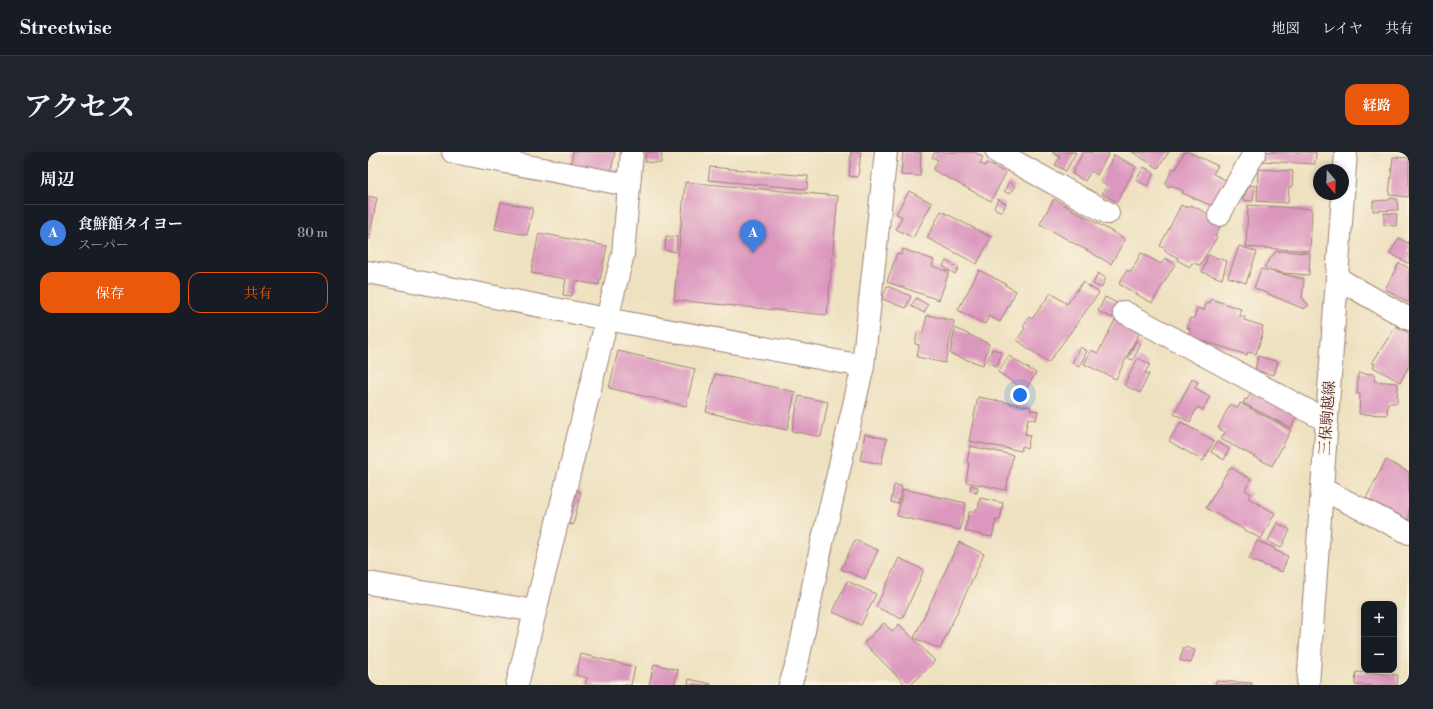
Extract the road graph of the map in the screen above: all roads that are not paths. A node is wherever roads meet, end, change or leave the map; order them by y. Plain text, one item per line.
1 (453, 152) edge
2 (632, 152) edge
3 (886, 152) edge
4 (997, 152) edge
5 (1256, 152) edge
6 (1346, 152) edge
7 (628, 185) junction
8 (1108, 213) dead end
9 (1219, 216) dead end
10 (368, 272) edge
11 (1337, 278) junction
12 (1124, 312) dead end
13 (606, 319) junction
14 (1409, 320) edge
15 (863, 366) junction
16 (1327, 420) junction
17 (1322, 489) junction
18 (1409, 533) edge
19 (368, 583) edge
20 (535, 611) junction
21 (517, 685) edge
22 (790, 685) edge
23 (1308, 685) edge

1 - 7 street
2 - 7 street
3 - 15 street
4 - 8 street
5 - 9 street
6 - 11 street, 三保駒越線
7 - 13 street
10 - 13 street
11 - 14 street
11 - 16 street, 三保駒越線
12 - 16 street
13 - 15 street
13 - 20 street
15 - 22 street
16 - 17 street, 三保駒越線
17 - 18 street
17 - 23 street, 三保駒越線
19 - 20 street
20 - 21 street

